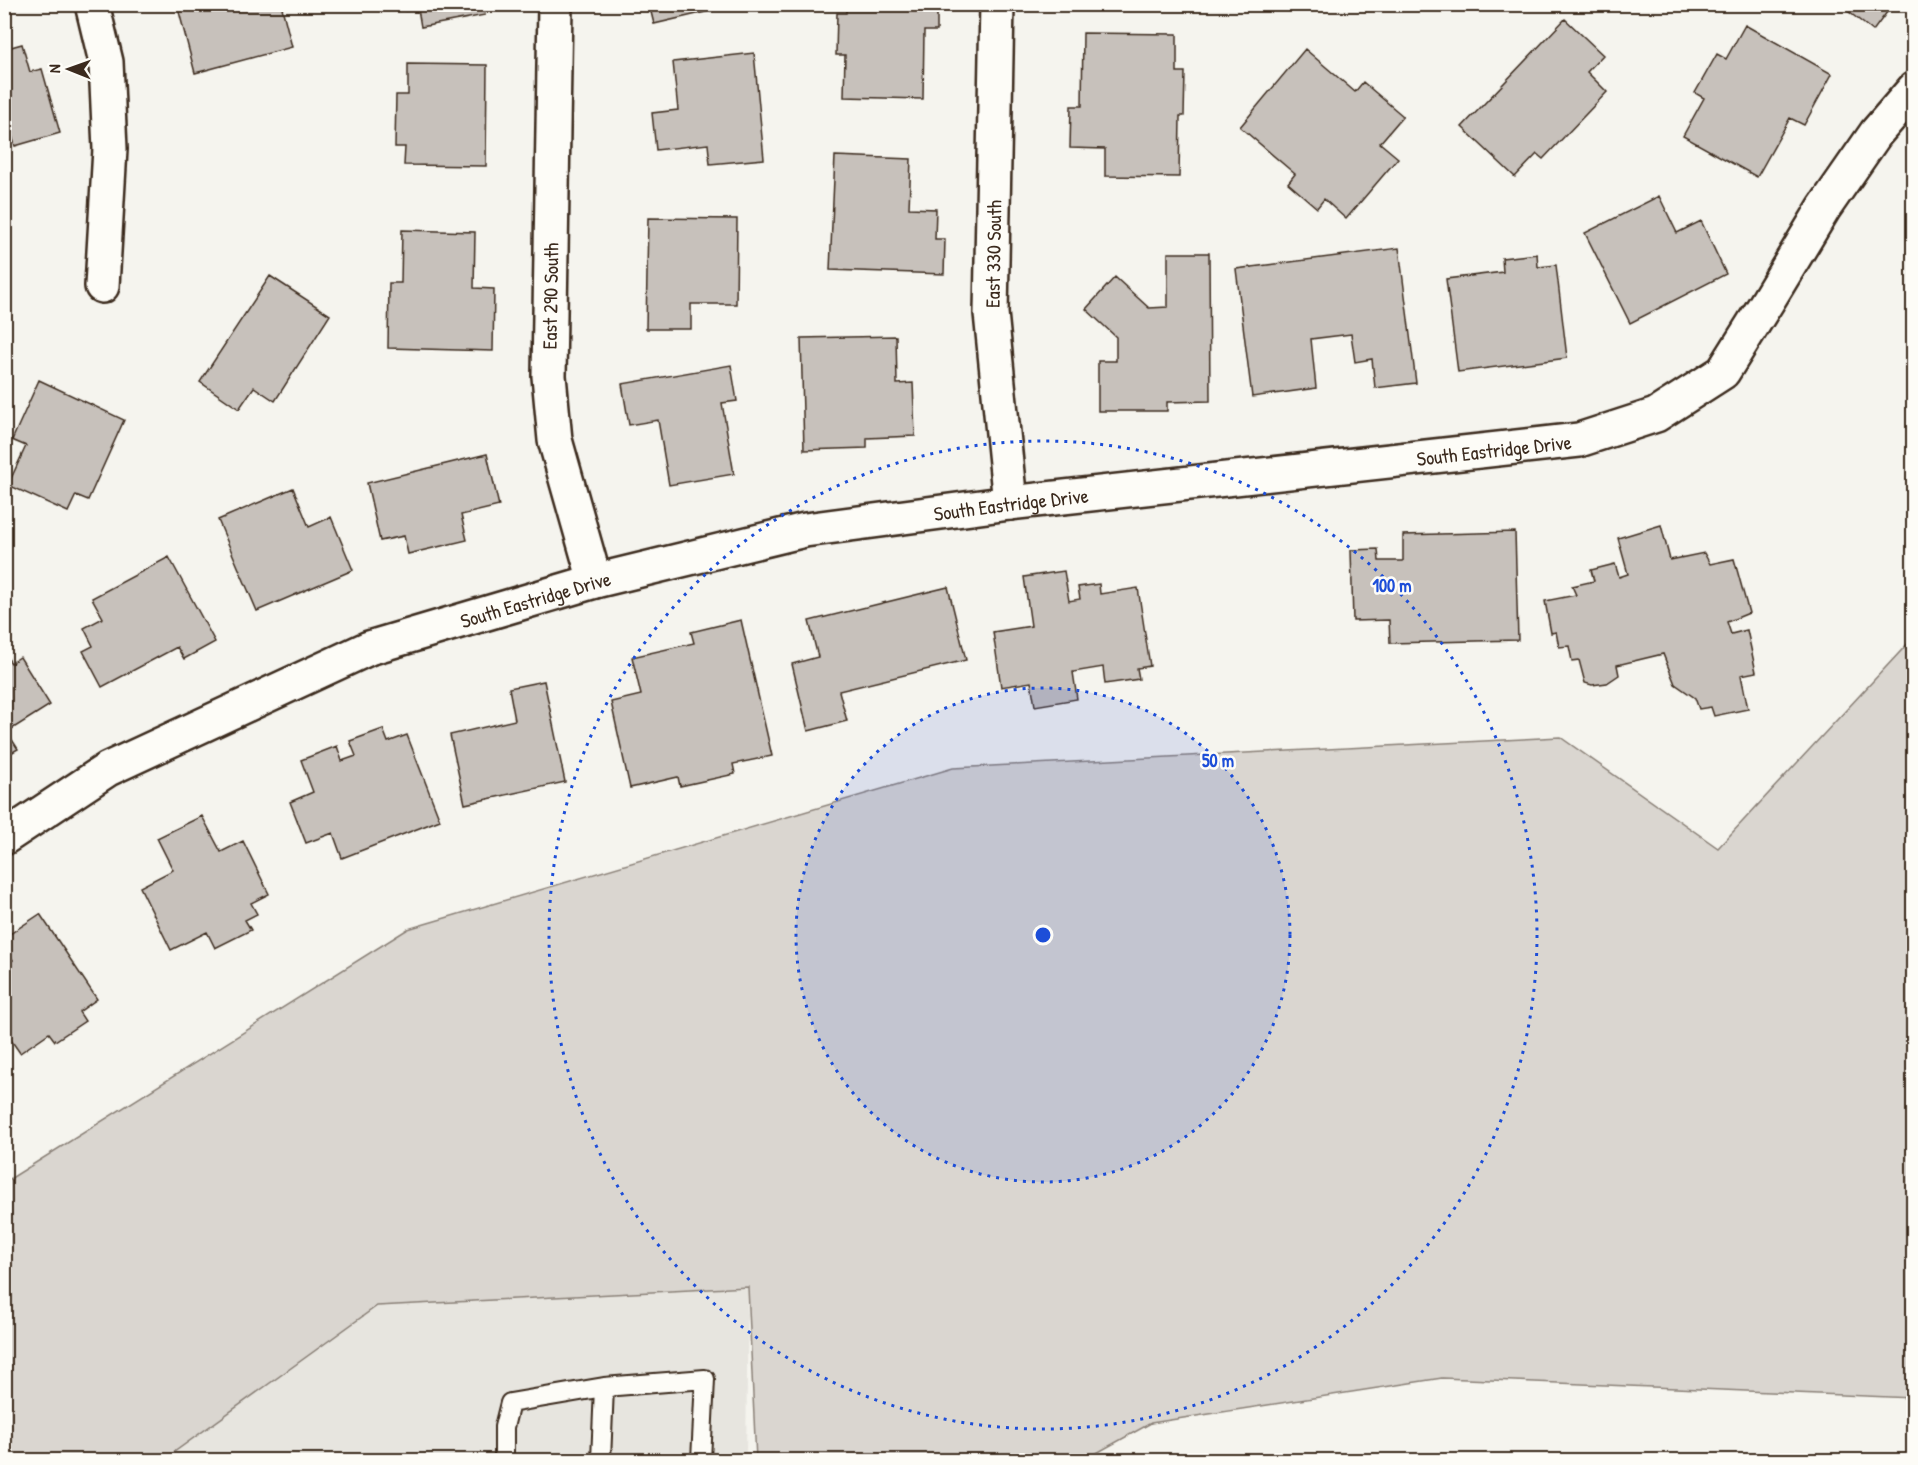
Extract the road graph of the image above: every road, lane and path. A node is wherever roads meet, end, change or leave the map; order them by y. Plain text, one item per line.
1 (92, 4) edge
2 (555, 4) edge
3 (997, 4) edge
4 (1914, 89) edge
5 (102, 286) dead end
6 (1010, 503) junction
7 (595, 581) junction
8 (4, 838) edge
9 (604, 1387) junction
10 (504, 1461) edge
11 (601, 1461) edge
12 (701, 1461) edge

1 - 5 street
2 - 7 street, East 290 South
3 - 6 street, East 330 South
4 - 6 street, South Eastridge Drive
6 - 7 street, South Eastridge Drive
7 - 8 street, South Eastridge Drive
9 - 10 lane
9 - 11 lane
9 - 12 lane

